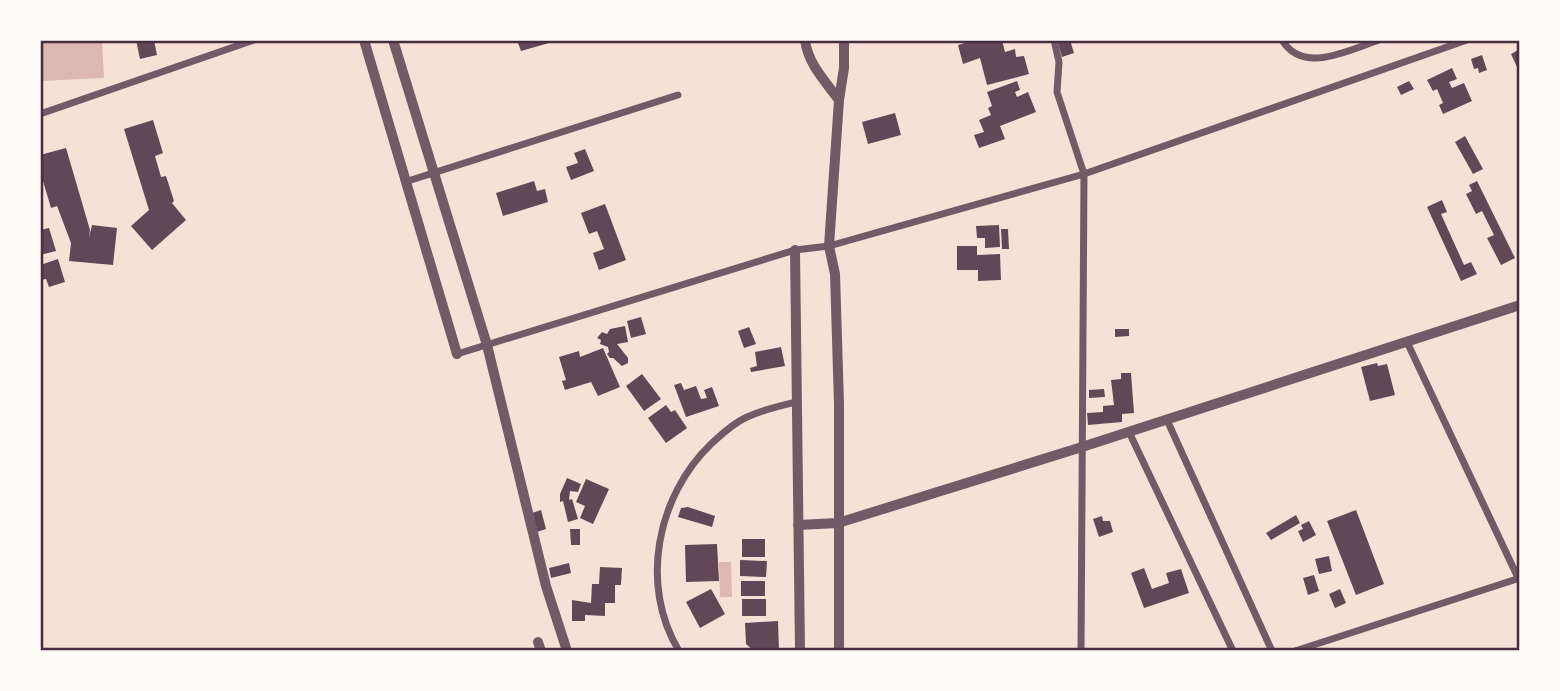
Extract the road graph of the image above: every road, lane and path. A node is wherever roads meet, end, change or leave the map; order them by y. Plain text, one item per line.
1 (254, 40) edge
2 (365, 40) edge
3 (393, 40) edge
4 (806, 40) edge
5 (844, 40) edge
6 (1055, 40) edge
7 (1282, 40) edge
8 (1379, 40) edge
9 (1467, 40) edge
10 (678, 95) dead end
11 (839, 100) junction
12 (40, 114) edge
13 (433, 171) junction
14 (1084, 174) junction
15 (408, 181) junction
16 (829, 246) junction
17 (795, 250) junction
18 (1520, 305) edge
19 (1407, 342) junction
20 (487, 345) junction
21 (457, 354) joint
22 (796, 402) junction
23 (1167, 420) junction
24 (1129, 432) junction
25 (1082, 447) junction
26 (838, 523) junction
27 (798, 525) junction
28 (1519, 580) edge
29 (567, 651) edge
30 (679, 651) edge
31 (800, 651) edge
32 (839, 651) edge
33 (1082, 651) edge
34 (1233, 651) edge
35 (1272, 651) edge
36 (1295, 651) edge

1 - 12 street
2 - 15 street
3 - 13 street
4 - 11 street
5 - 11 street
6 - 14 street
7 - 8 street
9 - 14 street
10 - 13 street
11 - 16 street
13 - 15 street
13 - 20 street
14 - 16 street
14 - 25 street
15 - 21 street
16 - 17 street
16 - 26 street
17 - 20 street
17 - 22 street
18 - 19 street
19 - 23 street
19 - 28 street
20 - 21 street
20 - 29 street
22 - 27 street
22 - 30 street
23 - 24 street
23 - 35 street
24 - 25 street
24 - 34 street
25 - 26 street
25 - 33 street
26 - 27 street
26 - 32 street
27 - 31 street
28 - 36 street

